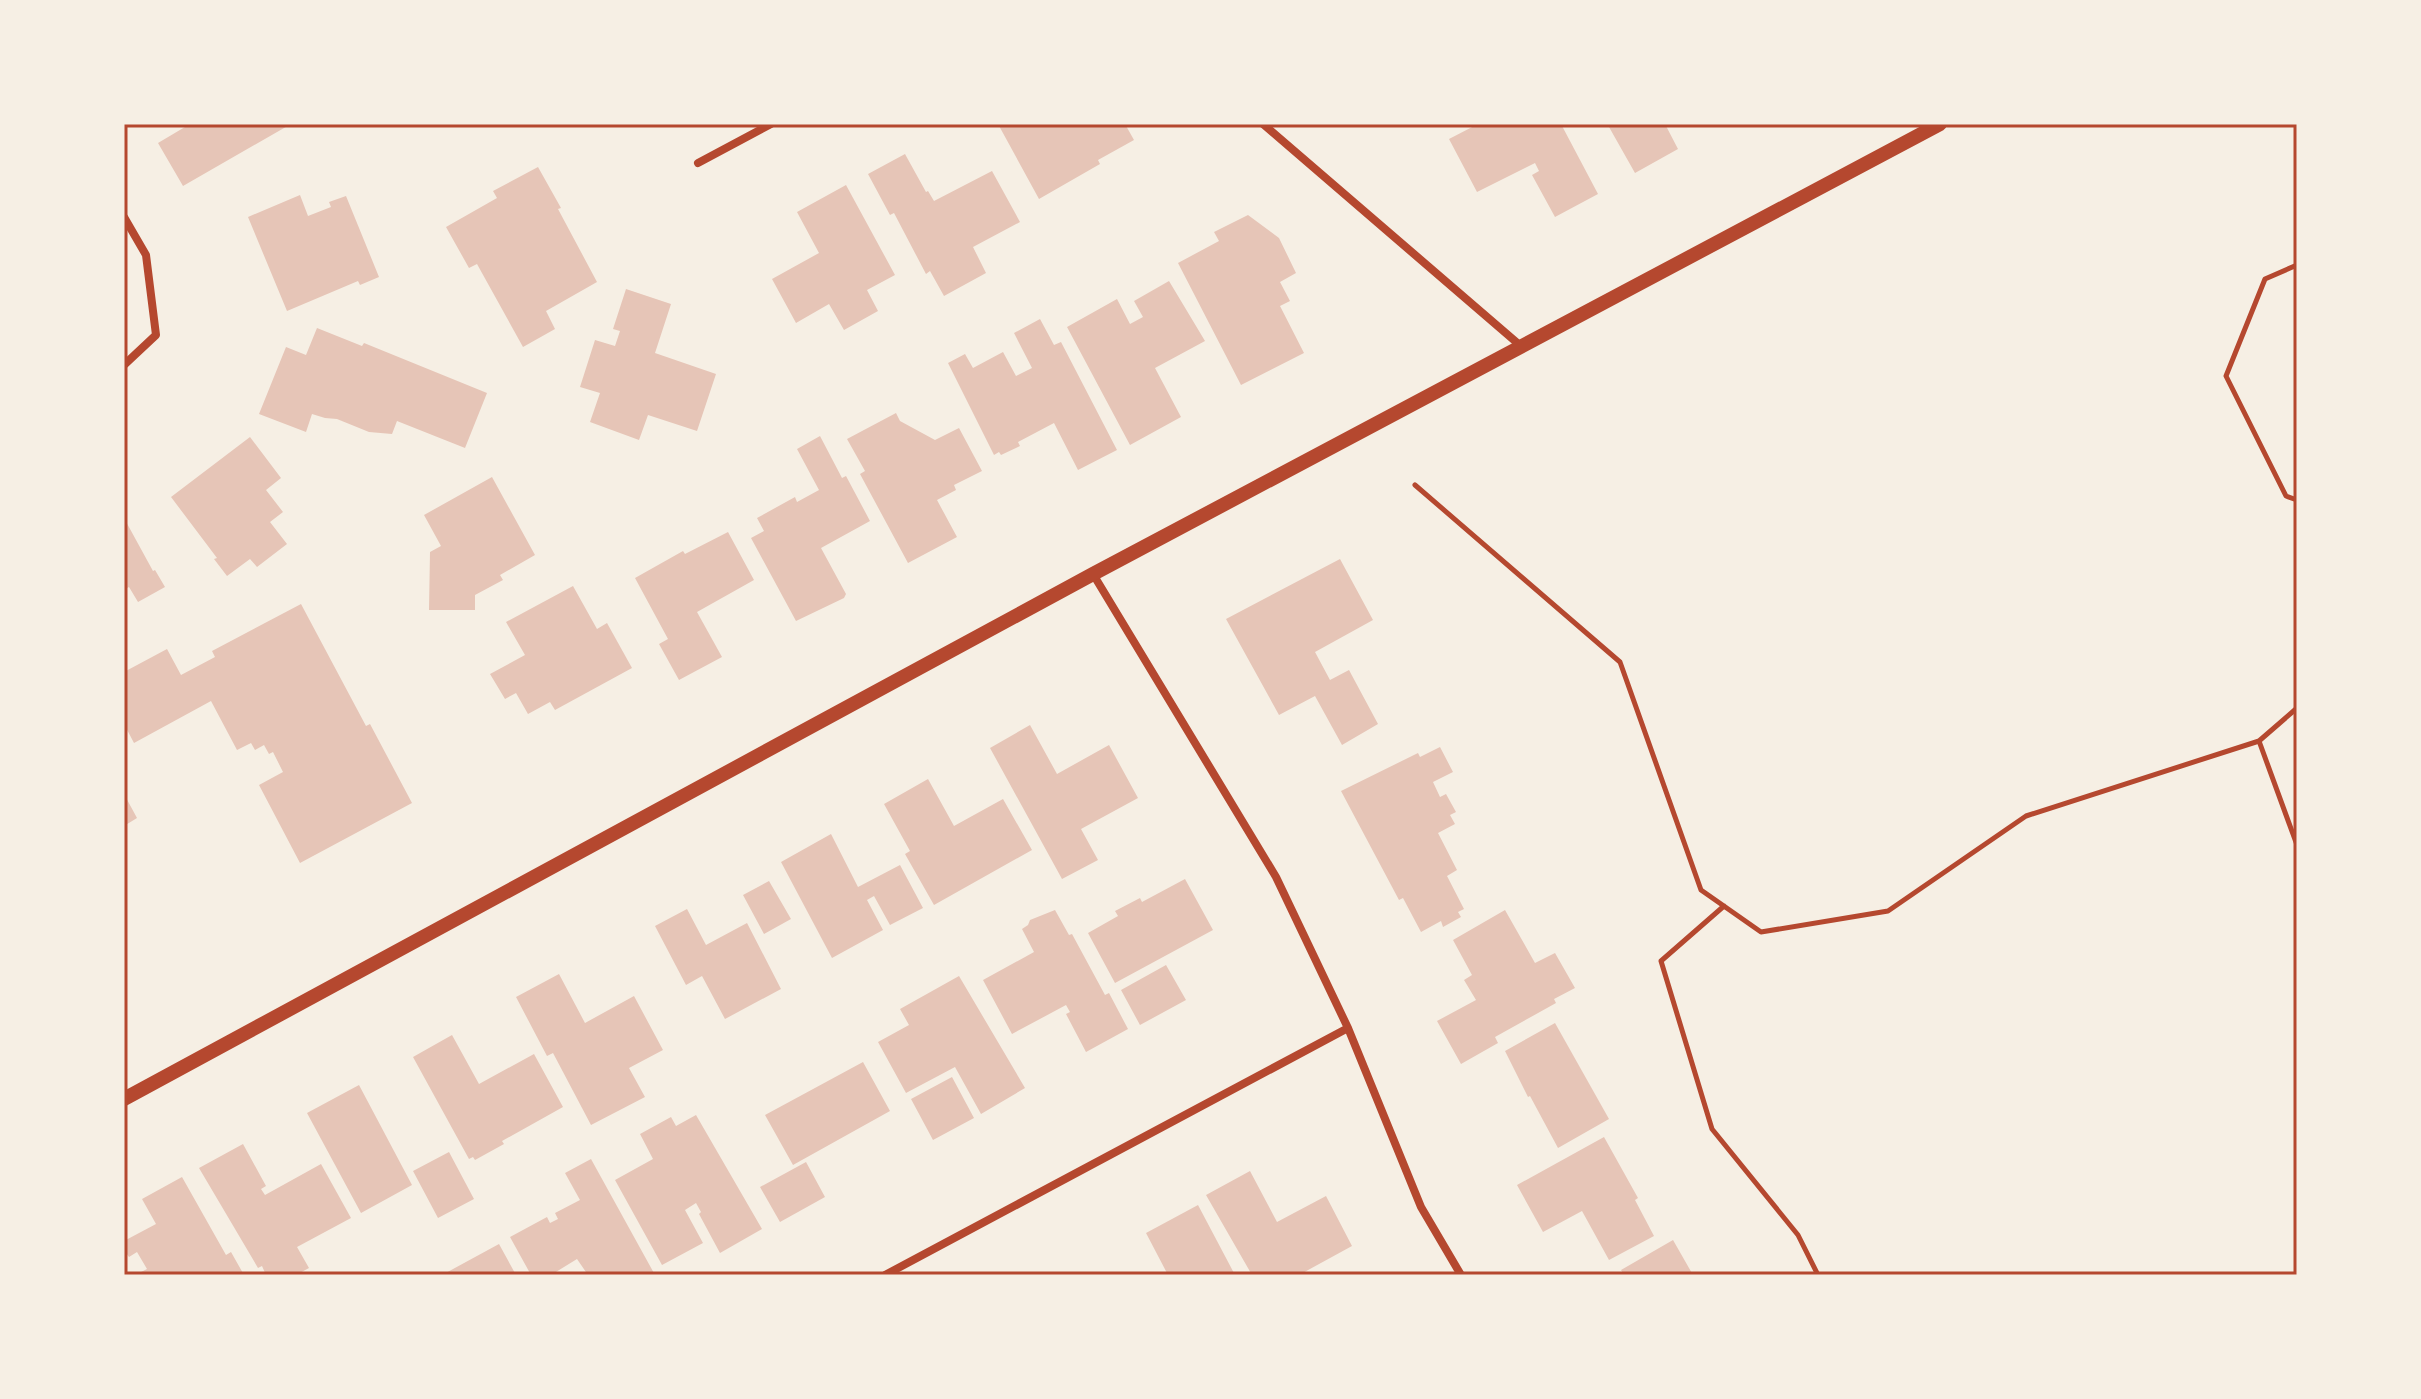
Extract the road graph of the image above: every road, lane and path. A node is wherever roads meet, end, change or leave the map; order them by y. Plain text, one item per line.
1 (771, 124) edge
2 (1263, 124) edge
3 (1940, 124) edge
4 (698, 163) dead end
5 (124, 217) edge
6 (2297, 265) edge
7 (1522, 347) junction
8 (124, 365) edge
9 (1415, 485) dead end
10 (2297, 500) edge
11 (1093, 574) junction
12 (2297, 708) edge
13 (2259, 741) junction
14 (2297, 845) edge
15 (1724, 906) junction
16 (1348, 1028) junction
17 (124, 1099) edge
18 (885, 1275) edge
19 (1461, 1275) edge
20 (1818, 1275) edge

1 - 4 street
2 - 7 street
3 - 7 street
5 - 8 street
6 - 10 path
7 - 11 street
9 - 15 path
11 - 16 street
11 - 17 street
12 - 13 path
13 - 14 path
13 - 15 path
15 - 20 path
16 - 18 street
16 - 19 street

